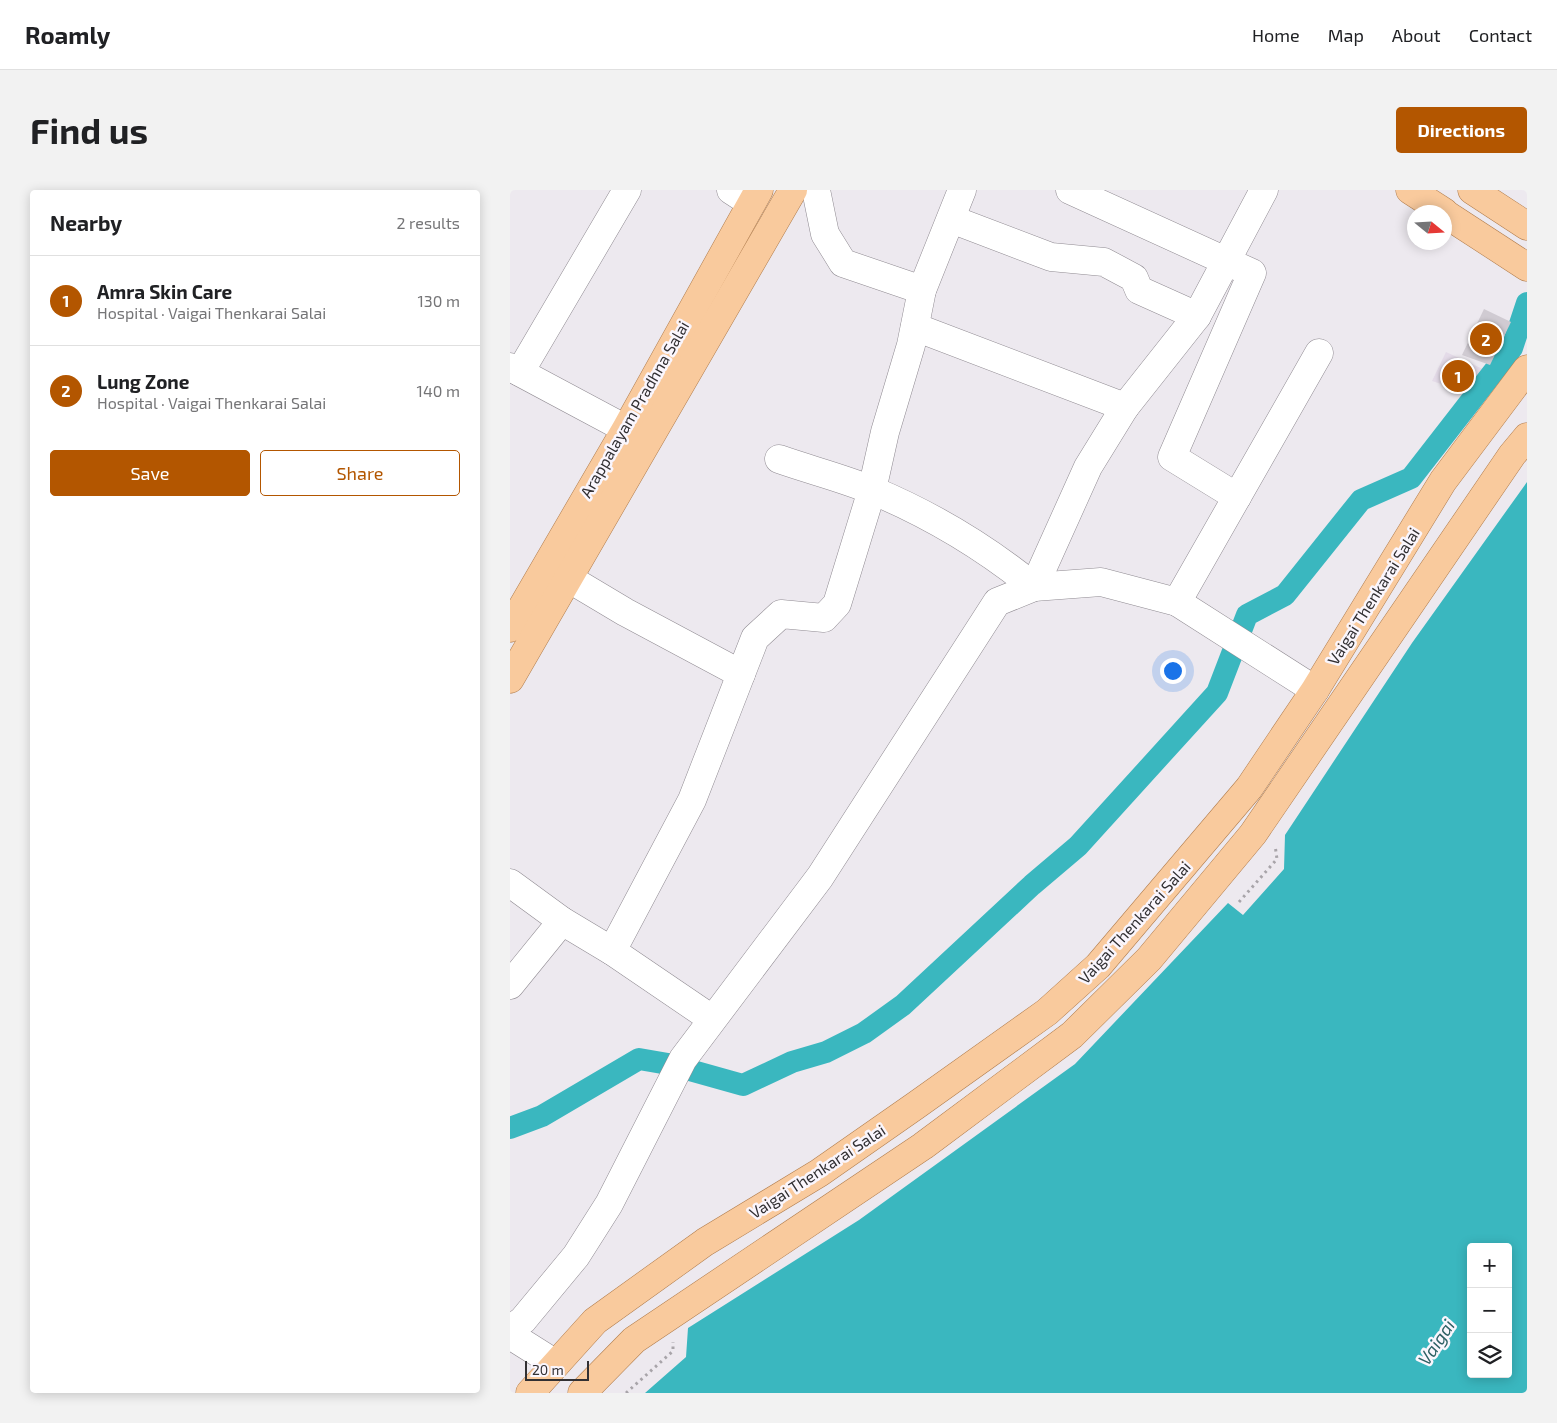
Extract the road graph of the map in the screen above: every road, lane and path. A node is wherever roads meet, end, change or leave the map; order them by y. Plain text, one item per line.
1 (627, 190) edge
2 (793, 190) edge
3 (816, 190) edge
4 (962, 190) edge
5 (1070, 190) edge
6 (1264, 190) edge
7 (1410, 190) edge
8 (1472, 190) edge
9 (747, 194) edge
10 (1432, 205) edge
11 (1452, 218) edge
12 (951, 219) junction
13 (1527, 226) edge
14 (1226, 260) junction
15 (1524, 265) edge
16 (922, 290) junction
17 (1197, 316) junction
18 (915, 327) junction
19 (1319, 353) dead end
20 (1527, 369) edge
21 (515, 370) edge
22 (1125, 407) junction
23 (626, 428) junction
24 (1527, 437) edge
25 (779, 460) dead end
26 (872, 490) junction
27 (1237, 497) junction
28 (568, 578) junction
29 (1034, 587) junction
30 (1177, 602) junction
31 (510, 628) edge
32 (741, 674) junction
33 (510, 679) edge
34 (1315, 690) junction
35 (1274, 840) dead end
36 (510, 883) edge
37 (1239, 902) dead end
38 (562, 921) junction
39 (612, 951) junction
40 (510, 985) edge
41 (712, 1020) junction
42 (510, 1330) edge
43 (510, 1335) edge
44 (672, 1341) dead end
45 (556, 1364) junction
46 (530, 1393) edge
47 (582, 1393) edge
48 (626, 1393) edge

1 - 21 street
2 - 28 main road, Arappalayam Pradhna Salai
3 - 16 street
4 - 12 street
5 - 14 street
6 - 14 street
7 - 10 main road
8 - 13 main road
9 - 23 main road, Arappalayam Pradhna Salai
11 - 15 main road
12 - 16 street
12 - 17 street
14 - 17 street
14 - 27 street
16 - 18 street
17 - 22 street
18 - 22 street
18 - 26 street
19 - 27 street
20 - 34 main road, Vaigai Thenkarai Salai
21 - 23 street
22 - 29 street
23 - 31 main road, Arappalayam Pradhna Salai
24 - 47 main road, Vaigai Thenkarai Salai
25 - 26 street
26 - 29 street
26 - 32 street
27 - 30 street
28 - 32 street
28 - 33 main road, Arappalayam Pradhna Salai
29 - 30 street
29 - 41 street
30 - 34 street
32 - 39 street
34 - 45 main road, Vaigai Thenkarai Salai
35 - 37 path
36 - 38 street
38 - 39 street
38 - 40 street
39 - 41 street
41 - 42 street
43 - 45 street
44 - 48 path
45 - 46 main road, Vaigai Thenkarai Salai

